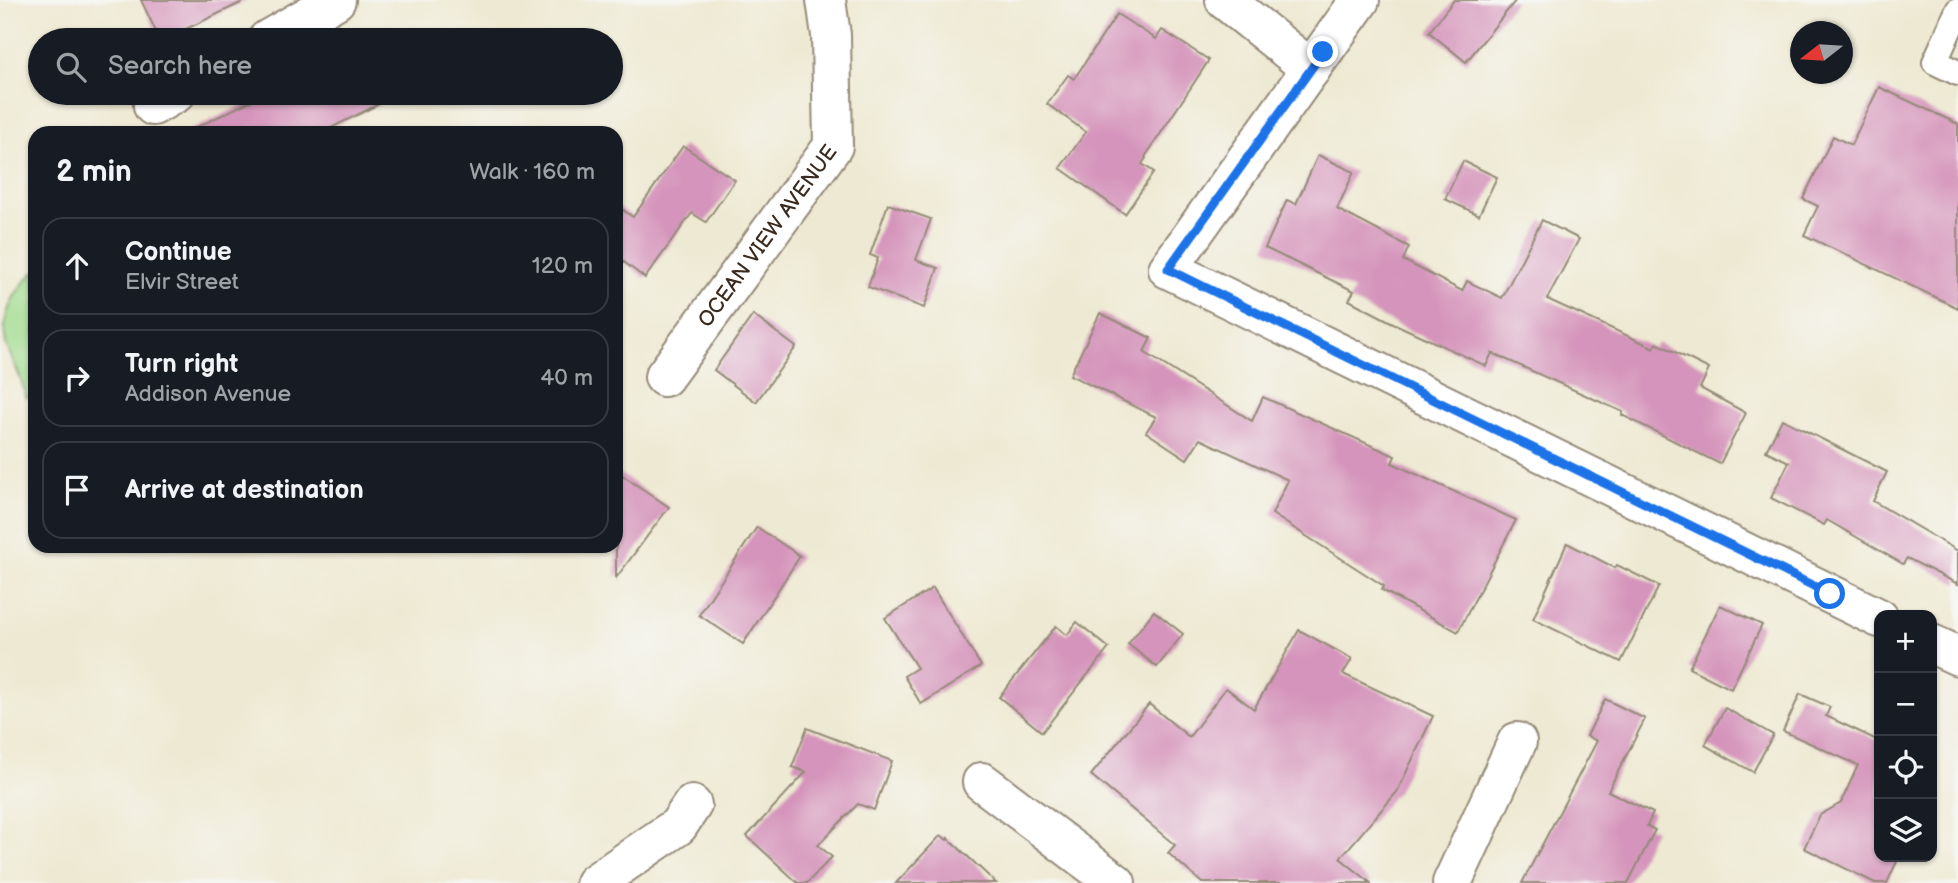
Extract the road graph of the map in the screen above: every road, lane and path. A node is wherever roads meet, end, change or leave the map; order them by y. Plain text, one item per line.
1 (336, 0) edge
2 (826, 0) edge
3 (1225, 0) edge
4 (1360, 0) edge
5 (1958, 10) edge
6 (288, 28) edge
7 (1311, 69) junction
8 (1958, 73) edge
9 (664, 377) dead end
10 (1874, 616) edge
11 (1937, 646) edge
12 (1958, 656) edge
13 (1517, 743) dead end
14 (982, 782) dead end
15 (692, 805) dead end
16 (595, 883) edge
17 (1116, 883) edge
18 (1452, 883) edge

1 - 6 street
2 - 9 street, OCEAN VIEW AVENUE
3 - 7 street
4 - 7 street
5 - 8 lane
7 - 10 street
11 - 12 street
13 - 18 street
14 - 17 street
15 - 16 street

